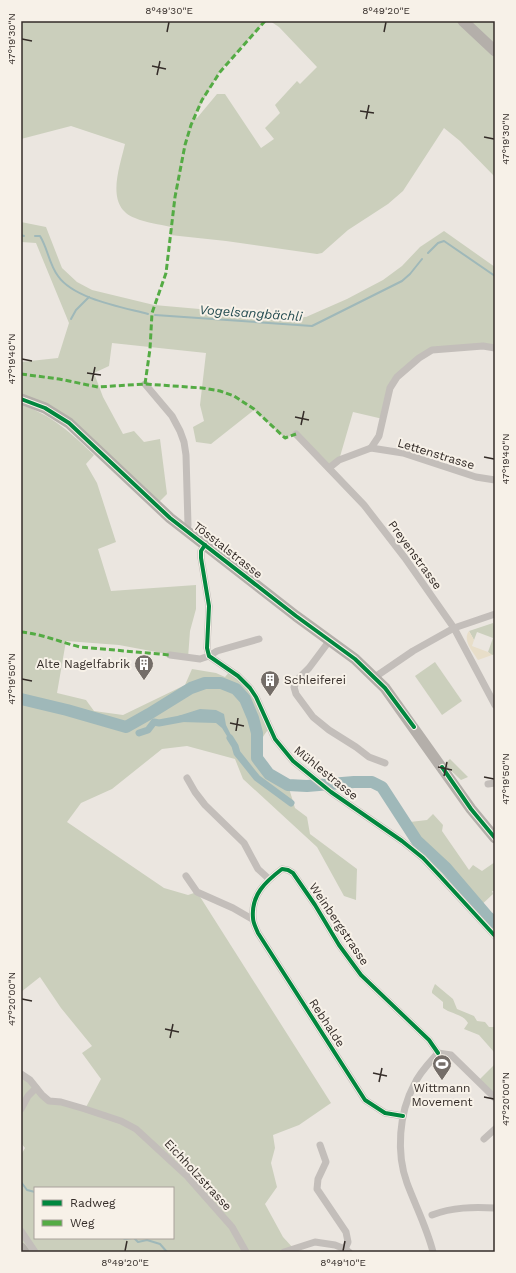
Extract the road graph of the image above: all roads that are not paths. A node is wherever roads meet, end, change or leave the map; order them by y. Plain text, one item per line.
1 (463, 21) edge
2 (495, 51) edge
3 (495, 348) edge
4 (145, 384) dead end
5 (21, 399) edge
6 (296, 434) dead end
7 (371, 448) junction
8 (329, 468) junction
9 (495, 480) edge
10 (186, 531) junction
11 (205, 545) junction
12 (495, 614) edge
13 (454, 628) junction
14 (259, 639) dead end
15 (330, 640) junction
16 (170, 655) dead end
17 (209, 656) junction
18 (375, 677) junction
19 (495, 705) edge
20 (385, 764) dead end
21 (187, 778) dead end
22 (495, 838) edge
23 (186, 876) dead end
24 (269, 879) junction
25 (252, 919) junction
26 (495, 936) edge
27 (438, 1053) junction
28 (21, 1074) edge
29 (36, 1088) junction
30 (495, 1098) edge
31 (21, 1109) edge
32 (403, 1116) junction
33 (495, 1129) edge
34 (484, 1139) dead end
35 (320, 1145) dead end
36 (495, 1208) edge
37 (432, 1215) dead end
38 (21, 1231) edge
39 (21, 1248) edge
40 (347, 1251) edge
41 (24, 1252) edge
42 (35, 1252) edge
43 (246, 1252) edge
44 (284, 1252) edge
45 (433, 1252) edge

1 - 2 main road
3 - 7 street
4 - 10 street
5 - 10 main road, Tösstalstrasse
6 - 8 street, Preyenstrasse
7 - 8 street
7 - 9 street, Lettenstrasse
8 - 13 street, Preyenstrasse
10 - 11 main road, Tösstalstrasse
11 - 15 main road, Tösstalstrasse
11 - 17 street
12 - 13 street
13 - 18 street
13 - 19 street, Preyenstrasse
14 - 17 street
15 - 18 main road, Tösstalstrasse
15 - 20 street
16 - 17 street
17 - 26 street, Mühlestrasse
18 - 22 main road, Tösstalstrasse
21 - 24 street
23 - 25 street
24 - 25 street, Weinbergstrasse
24 - 27 street, Weinbergstrasse
25 - 32 street, Rebhalde
27 - 30 street
27 - 32 street
28 - 29 street, Eichholzstrasse
29 - 31 street
29 - 43 street, Eichholzstrasse
32 - 45 street
33 - 34 street
35 - 40 street
36 - 37 street
38 - 42 street
39 - 41 main road
40 - 44 street

